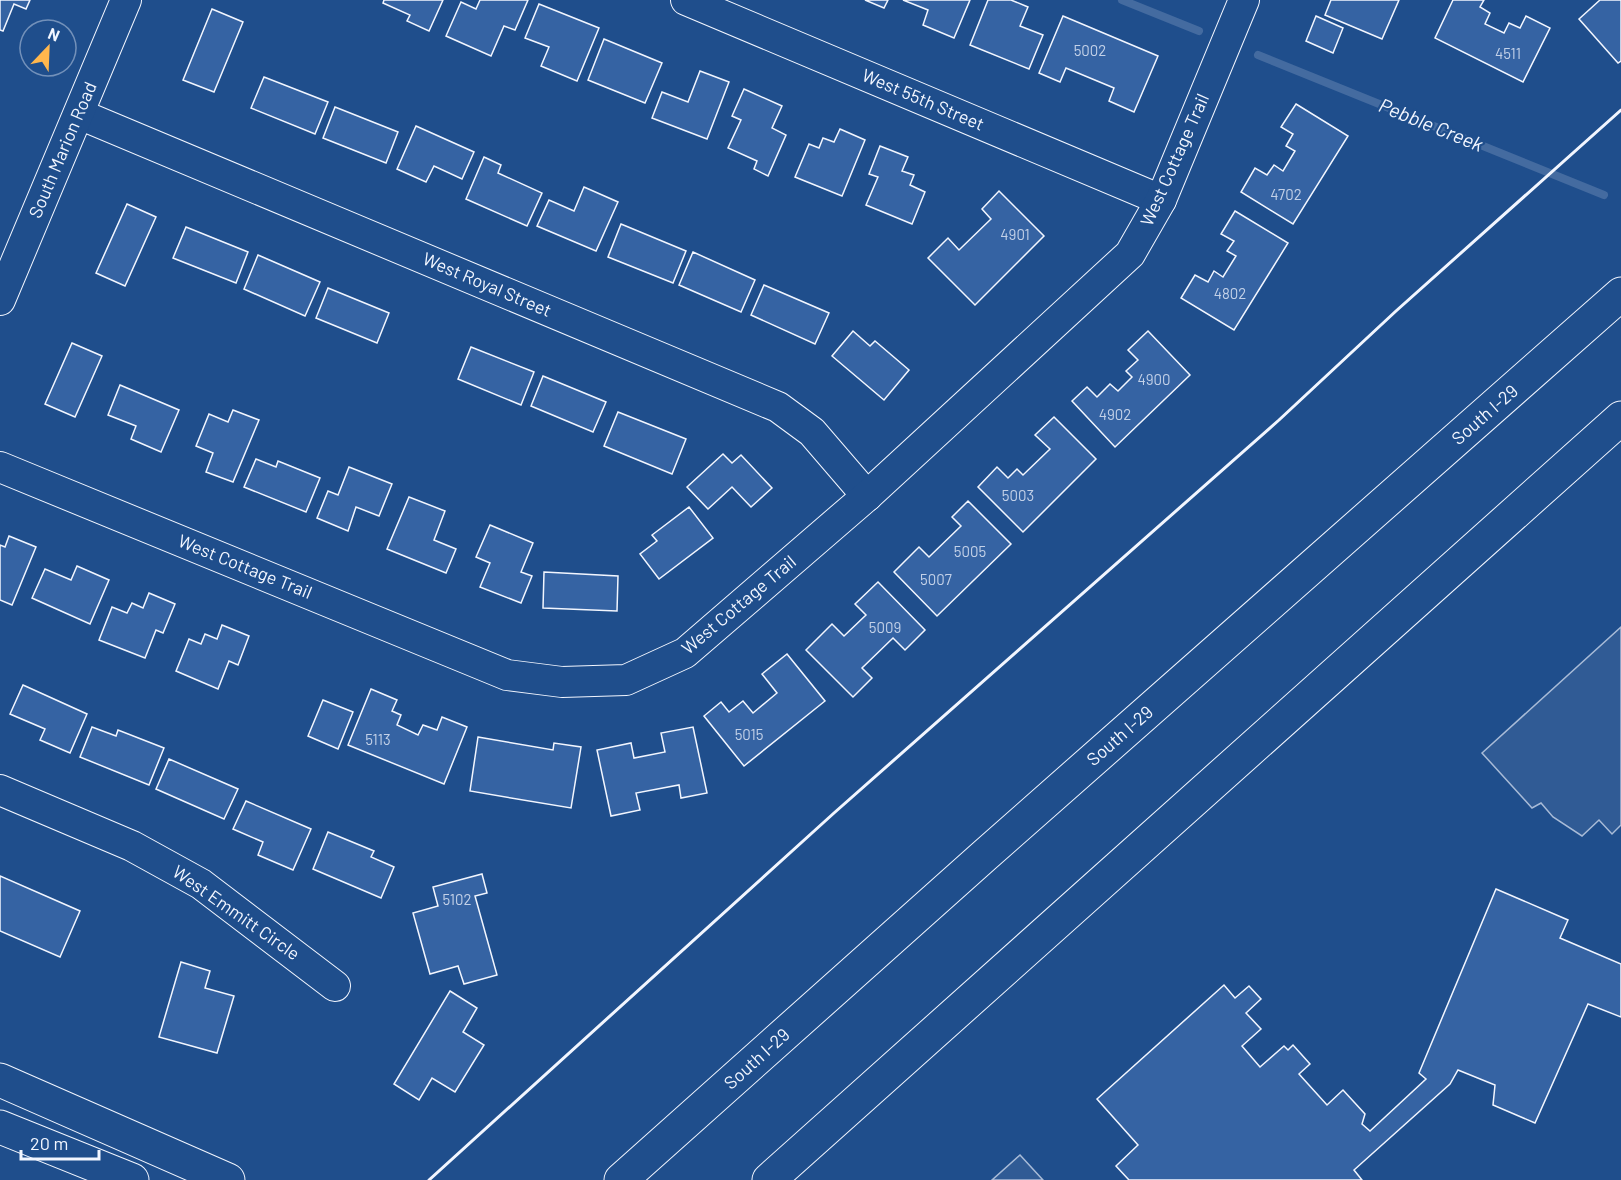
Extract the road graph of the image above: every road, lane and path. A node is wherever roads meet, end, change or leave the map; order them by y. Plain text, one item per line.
1 (126, 0) edge
2 (686, 0) edge
3 (1244, 0) edge
4 (79, 114) junction
5 (1161, 200) junction
6 (2, 290) edge
7 (1621, 294) edge
8 (1621, 418) edge
9 (0, 466) edge
10 (867, 496) junction
11 (0, 790) edge
12 (335, 986) dead end
13 (0, 1080) edge
14 (0, 1127) edge
15 (132, 1180) edge
16 (228, 1180) edge
17 (621, 1180) edge
18 (769, 1180) edge

1 - 4 street, South Marion Road
2 - 5 street, West 55th Street
3 - 5 street, West Cottage Trail
4 - 6 street, South Marion Road
4 - 10 street, West Royal Street
5 - 10 street, West Cottage Trail
7 - 17 main road, South I-29
8 - 18 main road
9 - 10 street, West Cottage Trail
11 - 12 street, West Emmitt Circle
13 - 16 main road
14 - 15 main road

